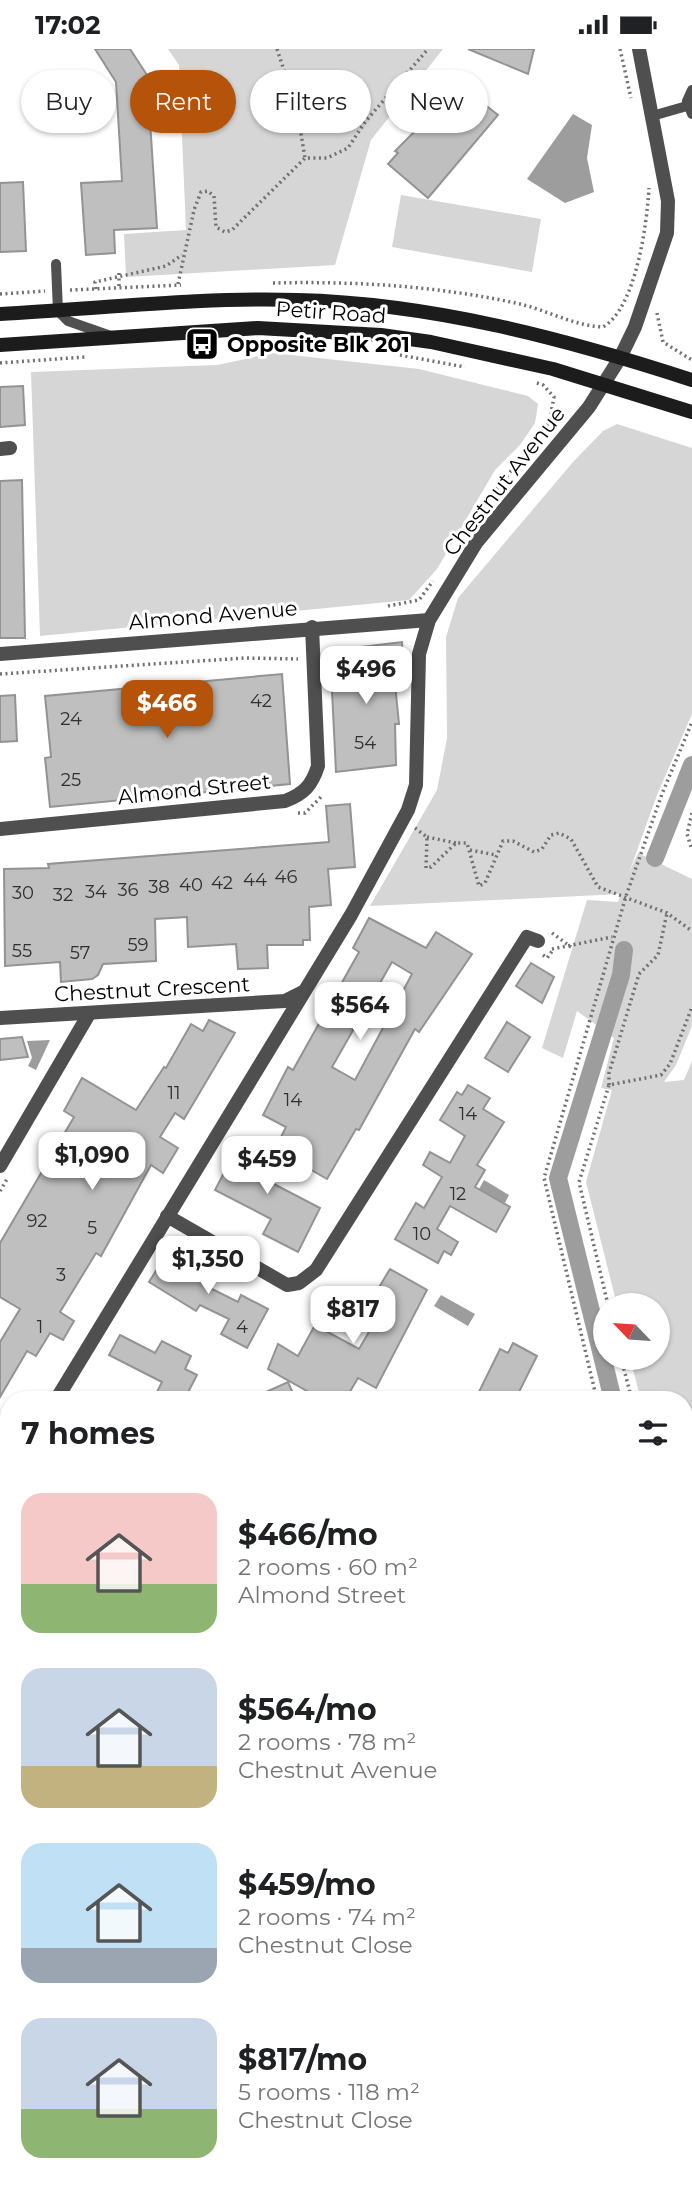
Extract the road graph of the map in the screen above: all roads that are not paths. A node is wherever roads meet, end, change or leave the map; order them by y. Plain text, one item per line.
1 (639, 49) edge
2 (692, 90) edge
3 (690, 110) edge
4 (652, 116) junction
5 (56, 264) dead end
6 (58, 311) junction
7 (0, 314) edge
8 (112, 337) junction
9 (0, 345) edge
10 (620, 358) junction
11 (692, 380) edge
12 (601, 384) junction
13 (692, 412) edge
14 (429, 620) junction
15 (312, 627) junction
16 (0, 655) edge
17 (0, 829) edge
18 (543, 936) road end
19 (304, 991) junction
20 (89, 1014) junction
21 (0, 1018) edge
22 (0, 1165) edge
23 (167, 1216) junction
24 (62, 1391) edge

1 - 4 street, Chestnut Avenue
2 - 3 lane
3 - 4 lane
4 - 10 street, Chestnut Avenue
5 - 6 lane
6 - 7 main road, Petir Road
6 - 8 lane
6 - 10 main road, Petir Road
8 - 9 main road, Petir Road
8 - 12 main road, Petir Road
10 - 11 main road, Petir Road
10 - 12 street, Chestnut Avenue
12 - 13 main road, Petir Road
12 - 14 street, Chestnut Avenue
14 - 15 street, Almond Avenue
14 - 19 street, Chestnut Avenue
15 - 16 street, Almond Avenue
15 - 17 street, Almond Street
18 - 23 street
19 - 20 street, Chestnut Crescent
19 - 23 street, Chestnut Avenue
20 - 21 street, Chestnut Crescent
20 - 22 street
23 - 24 street, Chestnut Avenue

